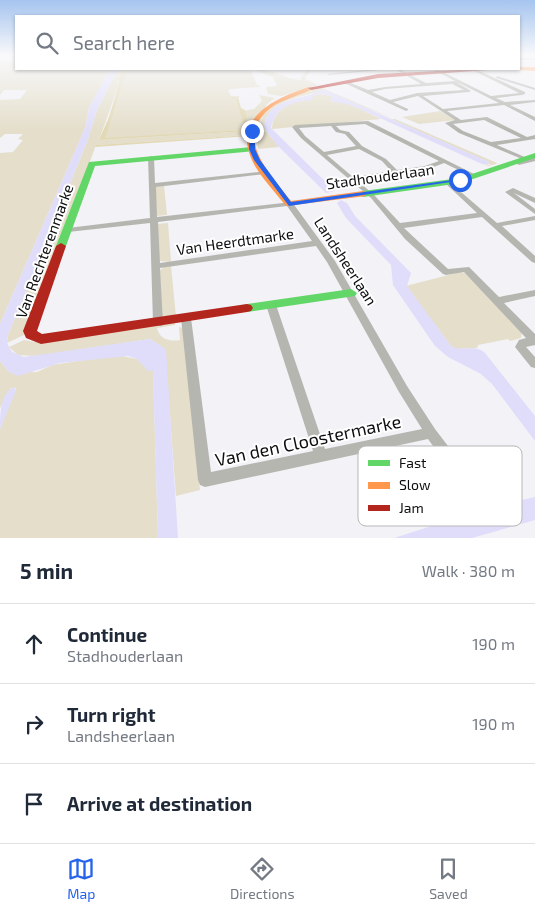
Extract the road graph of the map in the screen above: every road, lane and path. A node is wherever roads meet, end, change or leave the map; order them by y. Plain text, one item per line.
1 (336, 80) edge
2 (356, 80) edge
3 (415, 80) edge
4 (457, 80) edge
5 (500, 80) edge
6 (507, 80) edge
7 (461, 82) junction
8 (341, 83) junction
9 (454, 83) junction
10 (425, 85) junction
11 (406, 88) junction
12 (477, 90) junction
13 (535, 90) edge
14 (469, 91) junction
15 (367, 92) junction
16 (439, 93) junction
17 (523, 93) junction
18 (418, 95) junction
19 (490, 97) junction
20 (467, 100) dead end
21 (535, 101) edge
22 (391, 102) junction
23 (504, 104) junction
24 (480, 106) junction
25 (406, 110) dead end
26 (443, 110) junction
27 (535, 119) edge
28 (461, 122) junction
29 (332, 124) junction
30 (535, 137) edge
31 (526, 138) junction
32 (491, 144) junction
33 (360, 147) junction
34 (252, 149) junction
35 (322, 154) junction
36 (151, 158) junction
37 (444, 161) junction
38 (524, 161) edge
39 (265, 172) junction
40 (395, 172) junction
41 (476, 176) junction
42 (351, 179) junction
43 (447, 182) junction
44 (152, 185) junction
45 (369, 193) junction
46 (535, 201) edge
47 (289, 204) junction
48 (535, 212) edge
49 (484, 214) junction
50 (535, 218) edge
51 (154, 220) junction
52 (399, 226) junction
53 (497, 226) junction
54 (68, 230) junction
55 (318, 243) junction
56 (535, 260) edge
57 (156, 266) junction
58 (351, 293) junction
59 (535, 293) edge
60 (496, 300) junction
61 (271, 305) junction
62 (186, 318) junction
63 (158, 323) junction
64 (535, 341) edge
65 (535, 364) edge
66 (431, 432) junction
67 (367, 446) edge
68 (441, 446) edge
69 (358, 448) edge
70 (321, 456) junction

1 - 8 street
2 - 8 street
3 - 10 street
4 - 7 street
5 - 17 street
6 - 13 street
7 - 9 street
7 - 12 street
8 - 15 street
8 - 34 street
9 - 10 street
9 - 14 street
10 - 11 street
10 - 16 street
11 - 15 street
11 - 18 street
12 - 14 street
12 - 19 street
13 - 17 street
14 - 16 street
15 - 22 street
16 - 18 street
17 - 19 street
18 - 22 street
18 - 26 street
19 - 23 street
20 - 24 street
21 - 23 street
22 - 25 street
23 - 24 street
23 - 27 street
24 - 26 street
26 - 28 street
28 - 31 street
28 - 32 street
29 - 33 street
29 - 35 street
29 - 37 street
30 - 31 street
31 - 32 street
32 - 38 street
33 - 35 street
33 - 40 street
34 - 36 street, Van Rechterenmarke
34 - 39 street, Landsheerlaan
35 - 42 street
36 - 44 street
36 - 54 street, Van Rechterenmarke
37 - 40 street
37 - 41 street
38 - 41 street, Stadhouderlaan
39 - 44 street
39 - 47 street, Landsheerlaan
40 - 42 street
41 - 43 street, Stadhouderlaan
42 - 45 street
43 - 45 street, Stadhouderlaan
43 - 49 street
44 - 51 street
45 - 47 street, Stadhouderlaan
45 - 52 street
46 - 48 street
47 - 51 street, Stadhouderlaan
47 - 55 street, Landsheerlaan
49 - 52 street
49 - 53 street
50 - 53 street
51 - 54 street, Stadhouderlaan
51 - 57 street
52 - 60 street
53 - 56 street
54 - 63 street, Van Rechterenmarke
55 - 57 street, Van Heerdtmarke
55 - 58 street, Landsheerlaan
57 - 63 street
58 - 61 street, Van Rechterenmarke
58 - 66 street, Landsheerlaan
59 - 60 street
60 - 64 street
61 - 62 street, Van Rechterenmarke
61 - 70 street
62 - 63 street, Van Rechterenmarke
62 - 70 street, Van den Cloostermarke
64 - 65 street
66 - 67 street, Van den Cloostermarke
66 - 68 street, Landsheerlaan
69 - 70 street, Van den Cloostermarke

